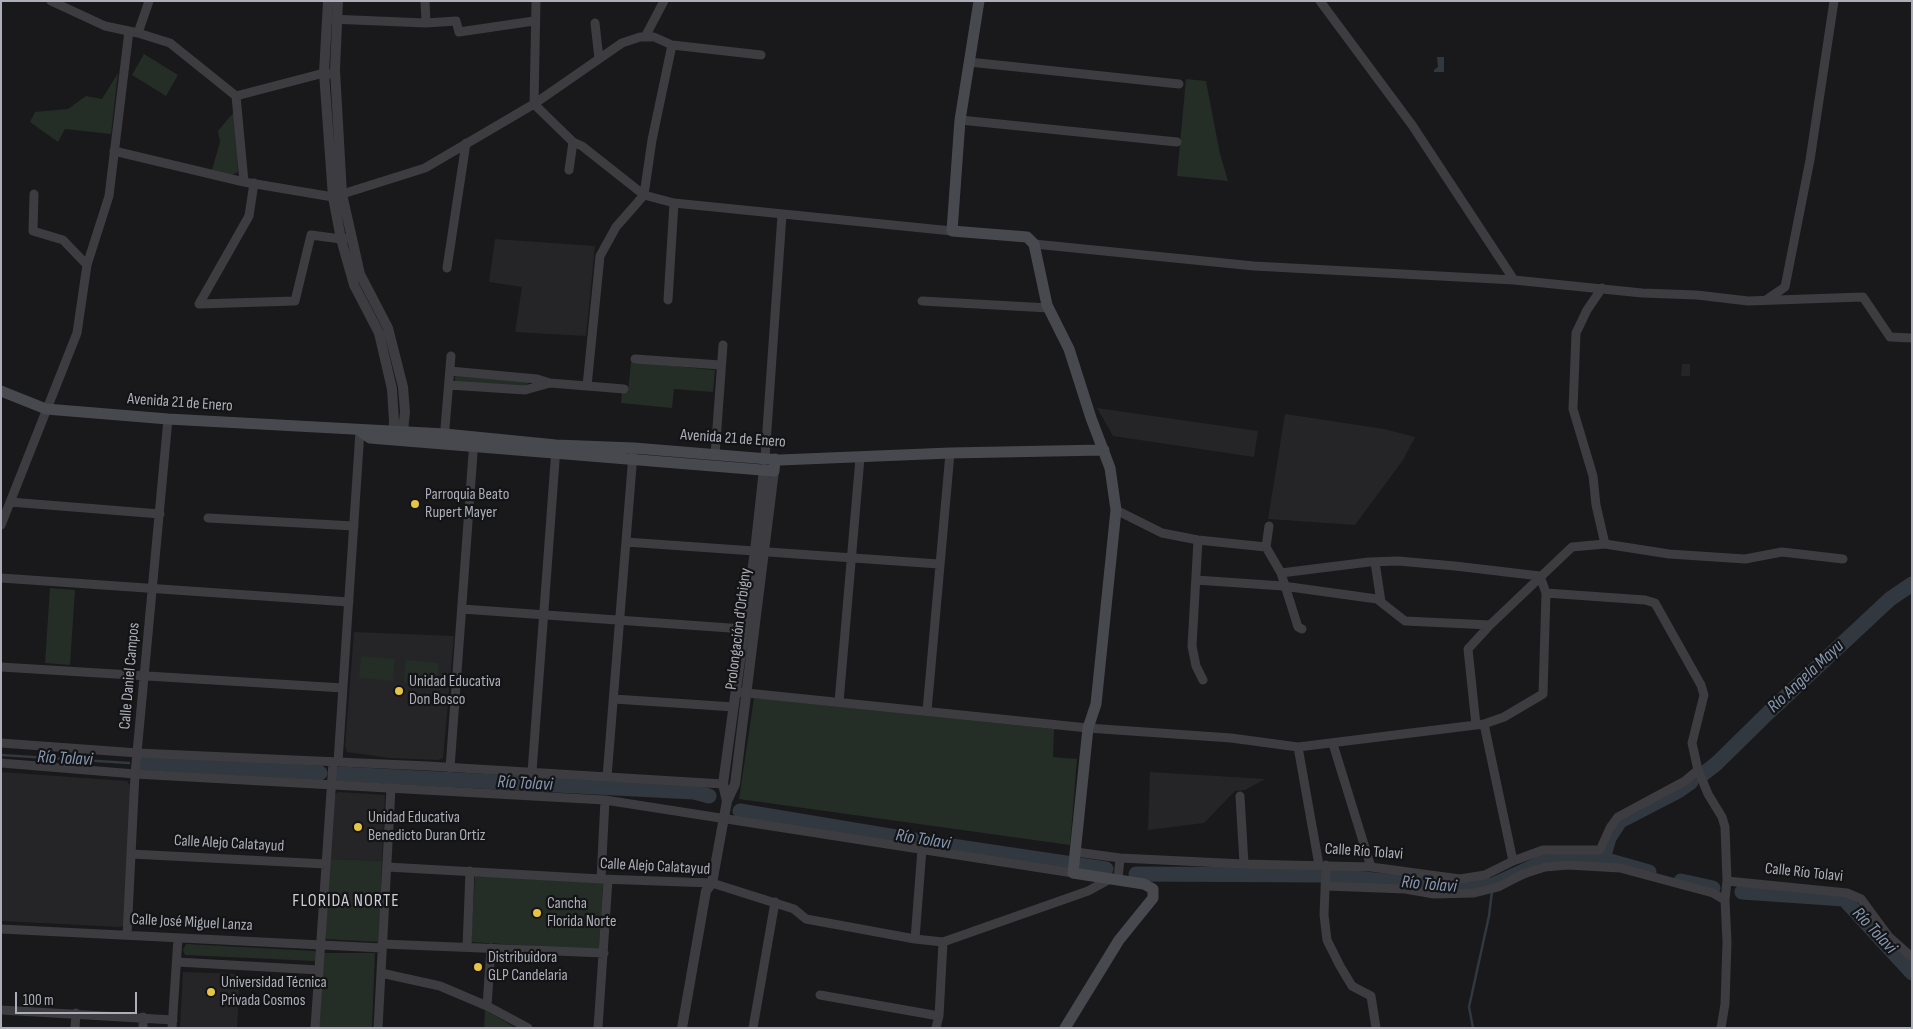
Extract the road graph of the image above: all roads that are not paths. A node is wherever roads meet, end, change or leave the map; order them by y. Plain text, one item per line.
1 (51, 1) edge
2 (149, 1) edge
3 (328, 1) edge
4 (338, 1) edge
5 (425, 1) edge
6 (536, 1) edge
7 (664, 1) edge
8 (979, 1) edge
9 (1320, 1) edge
10 (1834, 1) edge
11 (332, 19) junction
12 (534, 21) junction
13 (426, 23) junction
14 (594, 23) dead end
15 (133, 32) junction
16 (645, 37) junction
17 (672, 45) junction
18 (761, 55) dead end
19 (599, 59) junction
20 (969, 62) junction
21 (324, 73) junction
22 (335, 75) junction
23 (1179, 84) dead end
24 (236, 96) junction
25 (534, 104) junction
26 (960, 120) junction
27 (573, 142) junction
28 (1177, 142) dead end
29 (466, 143) junction
30 (114, 150) junction
31 (569, 170) dead end
32 (244, 182) junction
33 (254, 183) junction
34 (34, 194) dead end
35 (644, 195) junction
36 (338, 196) junction
37 (674, 203) junction
38 (782, 215) junction
39 (952, 231) junction
40 (346, 239) junction
41 (1034, 244) junction
42 (87, 265) junction
43 (448, 268) dead end
44 (1514, 280) junction
45 (1602, 288) junction
46 (668, 300) dead end
47 (1765, 300) junction
48 (922, 301) dead end
49 (1048, 308) junction
50 (1912, 338) edge
51 (723, 345) dead end
52 (451, 356) dead end
53 (635, 359) dead end
54 (721, 365) junction
55 (450, 371) junction
56 (550, 383) junction
57 (449, 385) junction
58 (587, 386) junction
59 (624, 389) dead end
60 (1, 391) edge
61 (46, 410) junction
62 (168, 420) junction
63 (360, 430) junction
64 (398, 436) junction
65 (444, 439) junction
66 (474, 442) junction
67 (556, 449) junction
68 (1104, 450) junction
69 (950, 453) junction
70 (633, 454) junction
71 (714, 454) junction
72 (860, 458) junction
73 (769, 464) junction
74 (10, 502) junction
75 (1116, 510) junction
76 (160, 514) junction
77 (208, 518) dead end
78 (1, 525) edge
79 (354, 526) junction
80 (1269, 526) dead end
81 (1198, 540) junction
82 (626, 542) junction
83 (1605, 544) junction
84 (1266, 547) junction
85 (760, 551) junction
86 (852, 558) junction
87 (1843, 559) dead end
88 (1375, 562) junction
89 (939, 564) junction
90 (1281, 573) junction
91 (1540, 576) junction
92 (1, 578) edge
93 (1196, 580) junction
94 (1284, 586) junction
95 (153, 590) junction
96 (1546, 593) junction
97 (348, 602) junction
98 (1381, 602) junction
99 (462, 609) junction
100 (543, 615) junction
101 (620, 620) junction
102 (1490, 625) junction
103 (744, 629) junction
104 (1302, 629) dead end
105 (1, 667) edge
106 (146, 676) junction
107 (1203, 680) dead end
108 (343, 688) junction
109 (742, 692) junction
110 (614, 699) junction
111 (839, 702) junction
112 (734, 708) junction
113 (927, 711) junction
114 (1480, 725) junction
115 (1088, 728) junction
116 (1, 743) edge
117 (1333, 744) junction
118 (1298, 747) junction
119 (138, 753) junction
120 (335, 762) junction
121 (1, 763) edge
122 (450, 768) junction
123 (1698, 770) junction
124 (532, 772) junction
125 (135, 774) junction
126 (607, 777) junction
127 (723, 784) junction
128 (331, 785) junction
129 (391, 788) junction
130 (1240, 796) dead end
131 (605, 800) junction
132 (727, 801) junction
133 (724, 818) junction
134 (922, 849) junction
135 (1076, 852) junction
136 (131, 854) junction
137 (1120, 858) junction
138 (1513, 860) junction
139 (326, 864) junction
140 (1244, 864) junction
141 (1324, 865) junction
142 (387, 867) junction
143 (1371, 867) junction
144 (470, 871) junction
145 (1073, 873) junction
146 (1114, 879) junction
147 (604, 880) junction
148 (1726, 881) junction
149 (712, 883) junction
150 (1326, 885) junction
151 (1725, 900) junction
152 (775, 902) junction
153 (1, 929) edge
154 (127, 935) junction
155 (178, 938) junction
156 (915, 938) junction
157 (943, 942) junction
158 (321, 945) junction
159 (382, 946) junction
160 (467, 947) junction
161 (492, 948) junction
162 (604, 953) junction
163 (1912, 957) edge
164 (177, 962) junction
165 (319, 970) junction
166 (381, 973) junction
167 (820, 995) dead end
168 (487, 1006) junction
169 (1, 1010) edge
170 (76, 1013) junction
171 (939, 1016) junction
172 (143, 1017) junction
173 (173, 1024) edge
174 (75, 1028) edge
175 (143, 1028) edge
176 (315, 1028) edge
177 (378, 1028) edge
178 (528, 1028) edge
179 (598, 1028) edge
180 (682, 1028) edge
181 (753, 1028) edge
182 (936, 1028) edge
183 (1065, 1028) edge
184 (1376, 1028) edge
185 (1721, 1028) edge

1 - 15 street
2 - 15 street
3 - 11 street
4 - 11 street
5 - 13 street
6 - 12 street
7 - 16 street
8 - 20 main road
9 - 44 street
10 - 47 street
11 - 13 street
11 - 21 street
11 - 22 street
12 - 13 street
12 - 25 street
14 - 19 street
15 - 24 street
15 - 30 street
16 - 17 street
16 - 19 street
17 - 18 street
17 - 35 street
19 - 25 street
20 - 23 street
20 - 26 main road
21 - 22 street
21 - 24 street
21 - 36 street
22 - 36 street
24 - 32 street
25 - 27 street
25 - 29 street
26 - 28 street
26 - 39 main road
27 - 31 street
27 - 35 street
29 - 36 street
29 - 43 street
30 - 32 street
30 - 42 street
32 - 33 street
33 - 36 street
33 - 40 street
34 - 42 street
35 - 37 street
35 - 58 street
36 - 40 street
37 - 38 street
37 - 46 street
38 - 39 street
38 - 73 street
39 - 41 main road
40 - 64 street
41 - 44 street
41 - 49 main road
42 - 61 street
44 - 45 street
45 - 47 street
45 - 83 street
47 - 50 street
48 - 49 street
49 - 68 main road
51 - 54 street
52 - 55 street
53 - 54 street
54 - 71 street
55 - 56 street
55 - 57 street
56 - 57 street
56 - 58 street
57 - 65 street
58 - 59 street
60 - 61 main road, Avenida 21 de Enero
61 - 62 main road, Avenida 21 de Enero
61 - 74 street
62 - 63 main road, Avenida 21 de Enero
62 - 76 street, Calle Daniel Campos
63 - 64 main road, Avenida 21 de Enero
63 - 79 street
64 - 65 main road, Avenida 21 de Enero
65 - 66 main road, Avenida 21 de Enero
66 - 67 main road, Avenida 21 de Enero
66 - 99 street
67 - 70 main road, Avenida 21 de Enero
67 - 100 street
68 - 69 main road, Avenida 21 de Enero
68 - 75 main road
69 - 72 main road, Avenida 21 de Enero
69 - 89 street
70 - 71 main road, Avenida 21 de Enero
70 - 73 main road, Avenida 21 de Enero
70 - 82 street
71 - 73 main road, Avenida 21 de Enero
72 - 73 main road, Avenida 21 de Enero
72 - 86 street
73 - 85 street, Prolongación d'Orbigny
74 - 76 street
74 - 78 street
75 - 81 street
75 - 115 main road
76 - 95 street, Calle Daniel Campos
77 - 79 street
79 - 97 street
80 - 84 street
81 - 84 street
81 - 93 street
82 - 85 street
82 - 101 street
83 - 87 street
83 - 91 street
84 - 90 street
85 - 86 street
85 - 103 street, Prolongación d'Orbigny
85 - 109 street, Prolongación d'Orbigny
86 - 89 street
86 - 111 street
88 - 90 street
88 - 91 street
88 - 98 street
89 - 113 street
90 - 94 street
91 - 96 street
91 - 102 street
92 - 95 street
93 - 94 street
93 - 107 street
94 - 98 street
94 - 104 street
95 - 97 street
95 - 106 street, Calle Daniel Campos
96 - 114 street
96 - 123 street
97 - 108 street
98 - 102 street
99 - 100 street
99 - 122 street
100 - 101 street
100 - 124 street
101 - 103 street
101 - 110 street
102 - 114 street
103 - 109 street, Prolongación d'Orbigny
105 - 106 street
106 - 108 street
106 - 119 street, Calle Daniel Campos
108 - 120 street
109 - 111 street
109 - 112 street, Prolongación d'Orbigny
109 - 132 street, Prolongación d'Orbigny
110 - 112 street
110 - 126 street
111 - 113 street
112 - 127 street, Prolongación d'Orbigny
113 - 115 street
114 - 117 street
114 - 138 street
115 - 118 street
115 - 135 main road
116 - 119 street
117 - 118 street
117 - 143 street
118 - 141 street
119 - 120 street
119 - 125 street, Calle Daniel Campos
120 - 122 street
120 - 128 street
121 - 125 street
122 - 124 street
123 - 138 street, Calle Río Tolavi
123 - 148 street
124 - 126 street
125 - 128 street
125 - 136 street, Calle Daniel Campos
126 - 127 street
127 - 132 street, Prolongación d'Orbigny
128 - 129 street
128 - 139 street
129 - 131 street
129 - 142 street
130 - 140 street
131 - 133 street
131 - 147 street
132 - 133 street, Prolongación d'Orbigny
133 - 134 street
133 - 149 street, Prolongación d'Orbigny
134 - 145 street
134 - 156 street
135 - 137 street, Calle Río Tolavi
135 - 145 main road
136 - 139 street, Calle Alejo Calatayud
136 - 154 street, Calle Daniel Campos
137 - 140 street, Calle Río Tolavi
137 - 146 street
138 - 143 street, Calle Río Tolavi
139 - 158 street
140 - 141 street, Calle Río Tolavi
141 - 143 street, Calle Río Tolavi
141 - 150 street
142 - 144 street, Calle Alejo Calatayud
142 - 159 street
144 - 147 street, Calle Alejo Calatayud
144 - 160 street
145 - 146 main road
146 - 157 street
146 - 183 main road
147 - 149 street, Calle Alejo Calatayud
147 - 162 street
148 - 151 street
148 - 163 street, Calle Río Tolavi
149 - 152 street, Calle Alejo Calatayud
149 - 180 street, Prolongación d'Orbigny
150 - 151 street
150 - 184 street
151 - 185 street
152 - 156 street, Calle Alejo Calatayud
152 - 181 street
153 - 154 street, Calle José Miguel Lanza
154 - 155 street, Calle José Miguel Lanza
155 - 158 street, Calle José Miguel Lanza
155 - 164 street
156 - 157 street, Calle Alejo Calatayud
157 - 171 street
158 - 159 street, Calle José Miguel Lanza
158 - 165 street
159 - 160 street, Calle José Miguel Lanza
159 - 166 street
160 - 161 street, Calle José Miguel Lanza
161 - 162 street, Calle José Miguel Lanza
161 - 168 street
162 - 179 street
164 - 165 street
164 - 173 street
165 - 176 street
166 - 168 street
166 - 177 street
167 - 171 street
168 - 178 street
169 - 170 street
170 - 172 street
170 - 174 street
171 - 182 street
172 - 173 street
172 - 175 street

